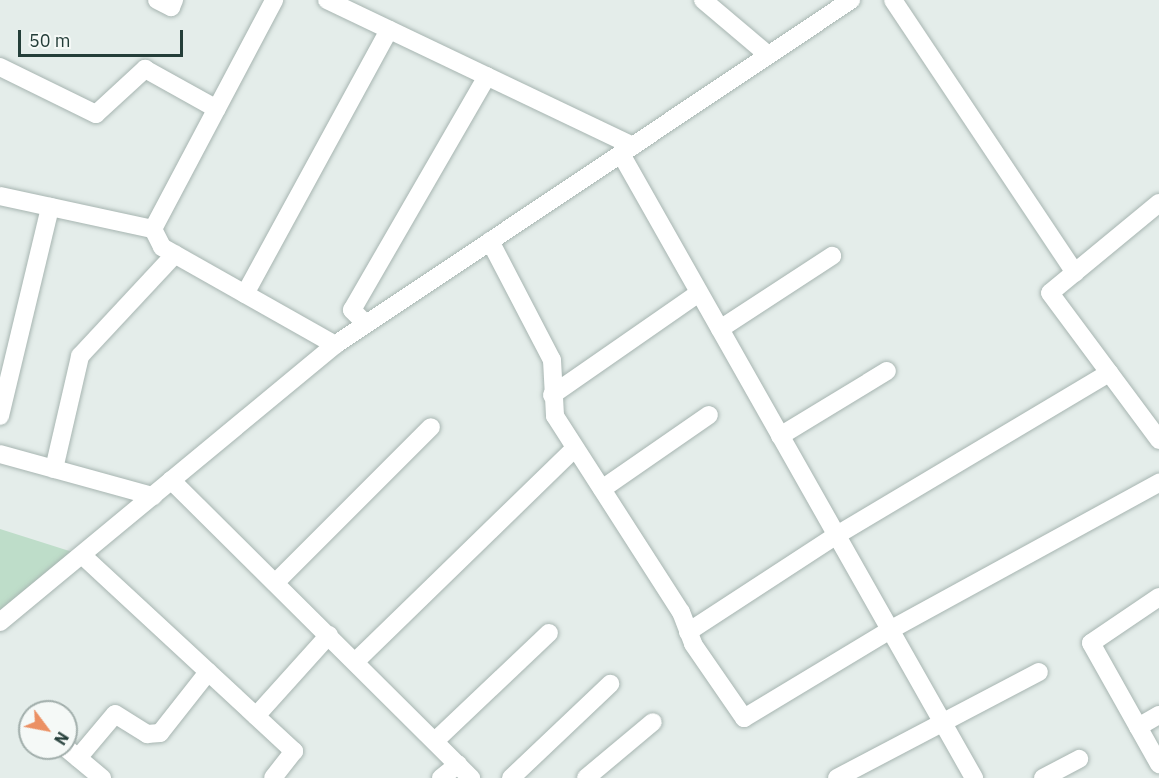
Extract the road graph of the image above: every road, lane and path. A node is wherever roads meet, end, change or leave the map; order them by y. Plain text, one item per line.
1 (157, 0) edge
2 (174, 0) edge
3 (274, 0) edge
4 (327, 0) edge
5 (703, 0) edge
6 (851, 0) edge
7 (892, 0) edge
8 (389, 30) junction
9 (768, 55) junction
10 (0, 67) edge
11 (487, 76) junction
12 (217, 109) junction
13 (627, 150) junction
14 (0, 196) edge
15 (1159, 203) edge
16 (50, 207) junction
17 (153, 229) junction
18 (490, 241) junction
19 (175, 254) junction
20 (832, 256) dead end
21 (1075, 273) junction
22 (699, 293) junction
23 (245, 294) junction
24 (366, 324) junction
25 (720, 329) junction
26 (335, 345) junction
27 (887, 371) dead end
28 (1109, 373) junction
29 (552, 395) junction
30 (709, 415) dead end
31 (0, 416) edge
32 (431, 428) dead end
33 (780, 436) junction
34 (1159, 440) edge
35 (575, 448) junction
36 (0, 454) edge
37 (54, 469) junction
38 (171, 480) junction
39 (1159, 483) edge
40 (602, 489) junction
41 (153, 496) junction
42 (837, 535) junction
43 (82, 555) junction
44 (276, 582) junction
45 (1159, 597) edge
46 (0, 622) edge
47 (890, 630) junction
48 (688, 632) junction
49 (549, 633) dead end
50 (329, 635) junction
51 (356, 661) junction
52 (208, 672) junction
53 (1039, 672) dead end
54 (610, 684) dead end
55 (1159, 715) edge
56 (256, 716) junction
57 (653, 722) dead end
58 (943, 724) junction
59 (1138, 727) junction
60 (435, 741) junction
61 (78, 748) edge
62 (78, 758) edge
63 (1079, 759) dead end
64 (458, 764) junction
65 (1159, 764) edge
66 (102, 778) edge
67 (273, 778) edge
68 (441, 778) edge
69 (471, 778) edge
70 (511, 778) edge
71 (586, 778) edge
72 (837, 778) edge
73 (974, 778) edge
74 (1043, 778) edge

1 - 2 street
3 - 12 street
4 - 8 street
5 - 9 street
6 - 9 street
7 - 21 street
8 - 11 street
8 - 23 street
9 - 13 street
10 - 12 street
11 - 13 street
11 - 24 street
12 - 17 street
13 - 18 street
13 - 22 street
14 - 16 street
15 - 21 street
16 - 17 street
16 - 31 street
17 - 19 street
18 - 24 street
18 - 29 street
19 - 23 street
19 - 37 street
20 - 25 street
21 - 28 street
22 - 25 street
22 - 29 street
23 - 26 street
24 - 26 street
25 - 33 street
26 - 38 street
27 - 33 street
28 - 34 street
28 - 42 street
29 - 35 street
30 - 40 street
32 - 44 street
33 - 42 street
35 - 40 street
35 - 51 street
36 - 37 street
37 - 41 street
38 - 41 street
38 - 44 street
39 - 47 street
40 - 48 street
41 - 43 street
42 - 47 street
42 - 48 street
43 - 46 street
43 - 52 street
44 - 50 street
45 - 59 street
47 - 48 street
47 - 58 street
49 - 60 street
50 - 51 street
50 - 56 street
51 - 60 street
52 - 56 street
52 - 61 street
53 - 58 street
54 - 70 street
55 - 59 street
56 - 67 street
57 - 71 street
58 - 72 street
58 - 73 street
59 - 65 street
60 - 64 street
62 - 66 street
63 - 74 street
64 - 68 street
64 - 69 street

